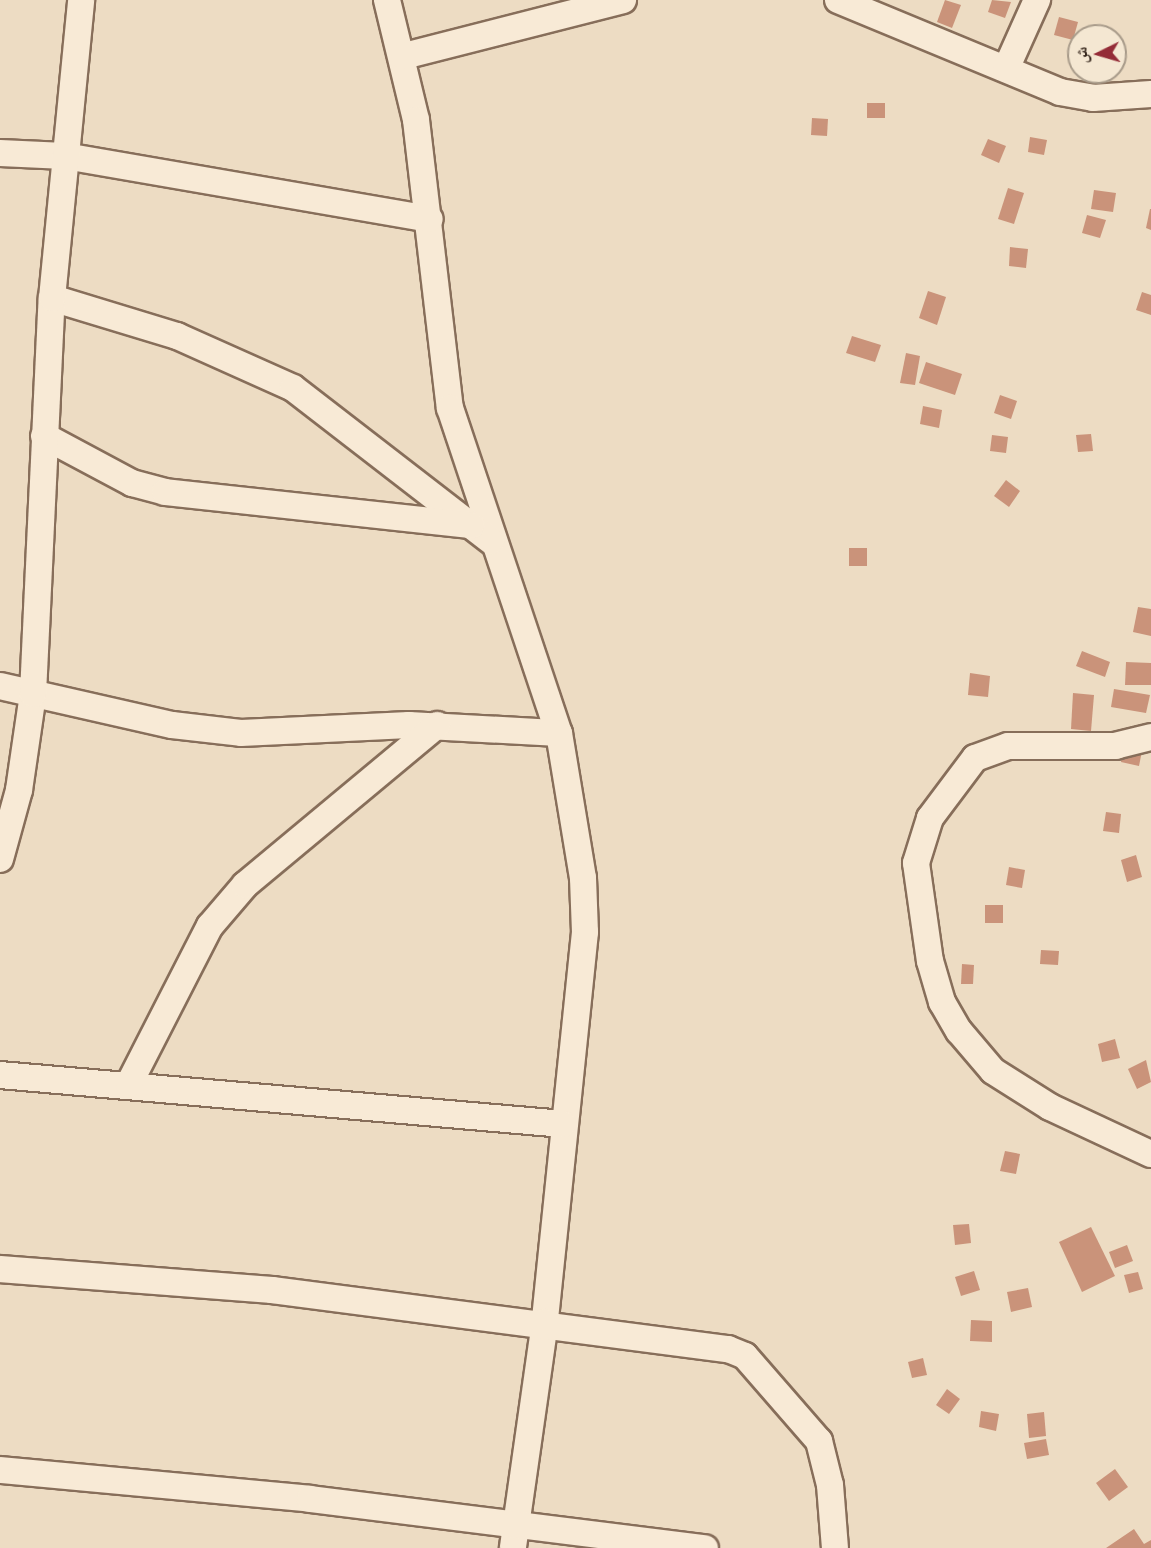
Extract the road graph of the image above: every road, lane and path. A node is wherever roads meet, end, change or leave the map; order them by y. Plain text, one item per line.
1 (81, 0) edge
2 (387, 0) edge
3 (622, 0) edge
4 (838, 0) edge
5 (1037, 0) edge
6 (404, 56) junction
7 (1006, 69) junction
8 (1151, 94) edge
9 (0, 153) edge
10 (65, 156) junction
11 (430, 219) junction
12 (52, 297) junction
13 (44, 436) junction
14 (481, 533) junction
15 (0, 686) edge
16 (33, 694) junction
17 (436, 725) junction
18 (559, 733) junction
19 (1151, 737) edge
20 (0, 859) edge
21 (0, 1075) edge
22 (129, 1084) junction
23 (563, 1124) junction
24 (1151, 1154) edge
25 (0, 1269) edge
26 (545, 1322) junction
27 (0, 1470) edge
28 (514, 1536) edge
29 (650, 1544) edge
30 (705, 1548) edge
31 (835, 1548) edge

1 - 10 street
2 - 6 street
3 - 6 street
4 - 7 street
5 - 7 street
6 - 11 street
7 - 8 street
9 - 10 street
10 - 11 street
10 - 12 street
11 - 14 street
12 - 13 street
12 - 14 street
13 - 14 street
13 - 16 street
14 - 18 street
15 - 16 street
16 - 17 street
16 - 20 street
17 - 18 street
17 - 22 street
18 - 23 street
19 - 24 street
21 - 22 street
22 - 23 street
23 - 26 street
25 - 26 street
26 - 28 street
26 - 31 street
27 - 28 street
28 - 29 street
29 - 30 street

